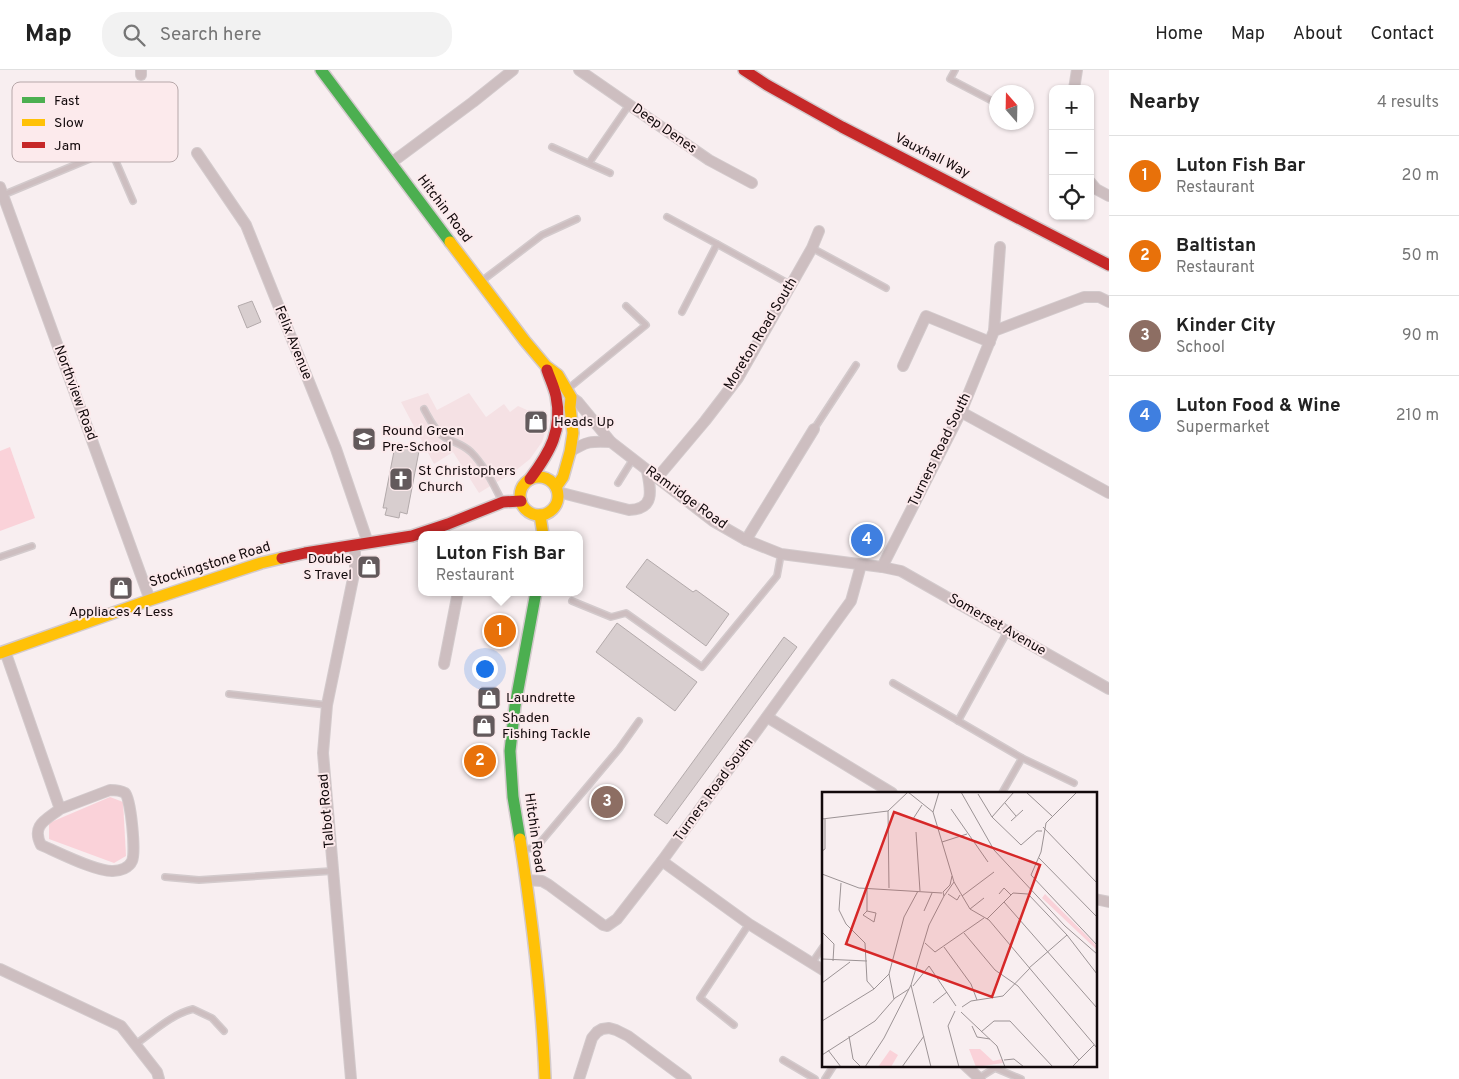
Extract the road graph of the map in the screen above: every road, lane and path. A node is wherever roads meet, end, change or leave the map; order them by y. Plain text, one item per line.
1 (321, 70) edge
2 (513, 70) edge
3 (579, 70) edge
4 (744, 70) edge
5 (955, 70) edge
6 (1077, 70) edge
7 (1075, 85) edge
8 (989, 100) edge
9 (629, 105) junction
10 (552, 147) dead end
11 (198, 153) dead end
12 (79, 162) edge
13 (116, 162) edge
14 (391, 163) junction
15 (589, 163) junction
16 (610, 173) dead end
17 (752, 183) dead end
18 (1094, 187) edge
19 (1, 191) edge
20 (1109, 196) edge
21 (133, 201) dead end
22 (667, 217) dead end
23 (577, 220) dead end
24 (819, 231) dead end
25 (718, 244) junction
26 (1000, 247) dead end
27 (812, 248) junction
28 (1109, 265) edge
29 (480, 282) junction
30 (791, 284) junction
31 (886, 288) dead end
32 (1104, 300) edge
33 (626, 306) dead end
34 (682, 312) dead end
35 (994, 331) junction
36 (990, 342) junction
37 (856, 365) dead end
38 (546, 366) junction
39 (903, 366) dead end
40 (556, 394) junction
41 (569, 394) junction
42 (424, 409) dead end
43 (960, 412) junction
44 (814, 429) joint
45 (611, 442) junction
46 (570, 452) junction
47 (633, 459) junction
48 (647, 471) junction
49 (530, 478) junction
50 (657, 478) junction
51 (618, 483) dead end
52 (557, 489) junction
53 (1109, 493) edge
54 (521, 500) junction
55 (503, 502) junction
56 (540, 515) junction
57 (450, 530) edge
58 (542, 531) edge
59 (418, 535) edge
60 (746, 540) junction
61 (368, 543) junction
62 (32, 546) dead end
63 (355, 546) junction
64 (780, 554) junction
65 (0, 557) edge
66 (860, 565) junction
67 (882, 567) junction
68 (457, 596) edge
69 (535, 596) edge
70 (150, 600) junction
71 (572, 601) dead end
72 (1008, 632) junction
73 (2, 652) edge
74 (444, 664) dead end
75 (893, 683) dead end
76 (1109, 689) edge
77 (229, 694) dead end
78 (327, 705) junction
79 (767, 717) junction
80 (639, 720) dead end
81 (958, 721) junction
82 (1022, 758) junction
83 (1074, 783) dead end
84 (890, 792) edge
85 (1003, 792) edge
86 (60, 809) junction
87 (521, 850) junction
88 (662, 861) junction
89 (332, 871) junction
90 (165, 876) dead end
91 (526, 880) junction
92 (1096, 899) edge
93 (1109, 902) edge
94 (749, 924) junction
95 (822, 948) edge
96 (812, 964) junction
97 (0, 969) edge
98 (822, 969) edge
99 (734, 1025) dead end
100 (224, 1031) dead end
101 (136, 1044) junction
102 (783, 1060) dead end
103 (833, 1066) edge
104 (966, 1066) edge
105 (159, 1079) edge
106 (351, 1079) edge
107 (545, 1079) edge
108 (579, 1079) edge
109 (686, 1079) edge
110 (815, 1079) edge
111 (826, 1079) edge
112 (979, 1079) edge
113 (1021, 1079) edge

1 - 14 main road, Hitchin Road
2 - 14 street
3 - 9 street, Deep Denes
4 - 28 main road, Vauxhall Way
5 - 8 lane
6 - 7 street
9 - 15 lane
9 - 17 street, Deep Denes
10 - 15 lane
11 - 61 street, Felix Avenue
12 - 19 lane
13 - 21 lane
14 - 29 main road, Hitchin Road
15 - 16 lane
18 - 20 street
19 - 70 street, Northview Road
22 - 25 lane
23 - 29 lane
24 - 27 street, Moreton Road South
25 - 30 lane
25 - 34 lane
26 - 35 street, Turners Road South
27 - 30 street, Moreton Road South
27 - 31 lane
29 - 38 main road, Hitchin Road
30 - 50 street, Moreton Road South
32 - 35 street
33 - 41 lane
35 - 36 street, Turners Road South
36 - 39 street
36 - 43 street, Turners Road South
37 - 44 lane
38 - 40 main road, Hitchin Road
38 - 41 main road, Hitchin Road
40 - 41 lane
40 - 49 main road, Hitchin Road
41 - 45 street, Ramridge Road
41 - 46 main road
42 - 55 lane
43 - 53 street
43 - 67 street, Turners Road South
44 - 60 street
45 - 46 street
45 - 47 street, Ramridge Road
46 - 52 main road
47 - 48 street, Ramridge Road
47 - 51 lane
48 - 50 street, Ramridge Road
48 - 52 street
49 - 52 main road
49 - 54 main road
50 - 60 street, Ramridge Road
52 - 56 main road
54 - 55 main road, Stockingstone Road
54 - 56 main road
55 - 57 main road, Stockingstone Road
56 - 58 main road
59 - 61 main road, Stockingstone Road
60 - 64 street, Ramridge Road
61 - 63 main road, Stockingstone Road
62 - 65 lane
63 - 70 main road, Stockingstone Road
63 - 78 street, Talbot Road
64 - 66 street, Ramridge Road
64 - 71 lane
66 - 67 street, Ramridge Road
66 - 79 street, Turners Road South
67 - 72 street, Somerset Avenue
68 - 74 street
69 - 87 main road, Hitchin Road
70 - 73 main road, Stockingstone Road
72 - 76 street, Somerset Avenue
72 - 81 lane
73 - 86 street
75 - 81 lane
77 - 78 lane
78 - 89 street, Talbot Road
79 - 84 street
79 - 88 street, Turners Road South
80 - 87 lane
81 - 82 lane
82 - 83 lane
82 - 85 lane
86 - 86 street
87 - 91 main road, Hitchin Road
88 - 91 street, Turners Road South
88 - 94 street
89 - 90 lane
89 - 106 street, Talbot Road
91 - 107 main road, Hitchin Road
92 - 93 street
94 - 96 street
94 - 99 lane
95 - 96 lane
96 - 98 street
97 - 101 street
100 - 101 lane
101 - 105 street
102 - 110 lane
103 - 111 lane
104 - 112 street
108 - 109 street
112 - 113 lane

